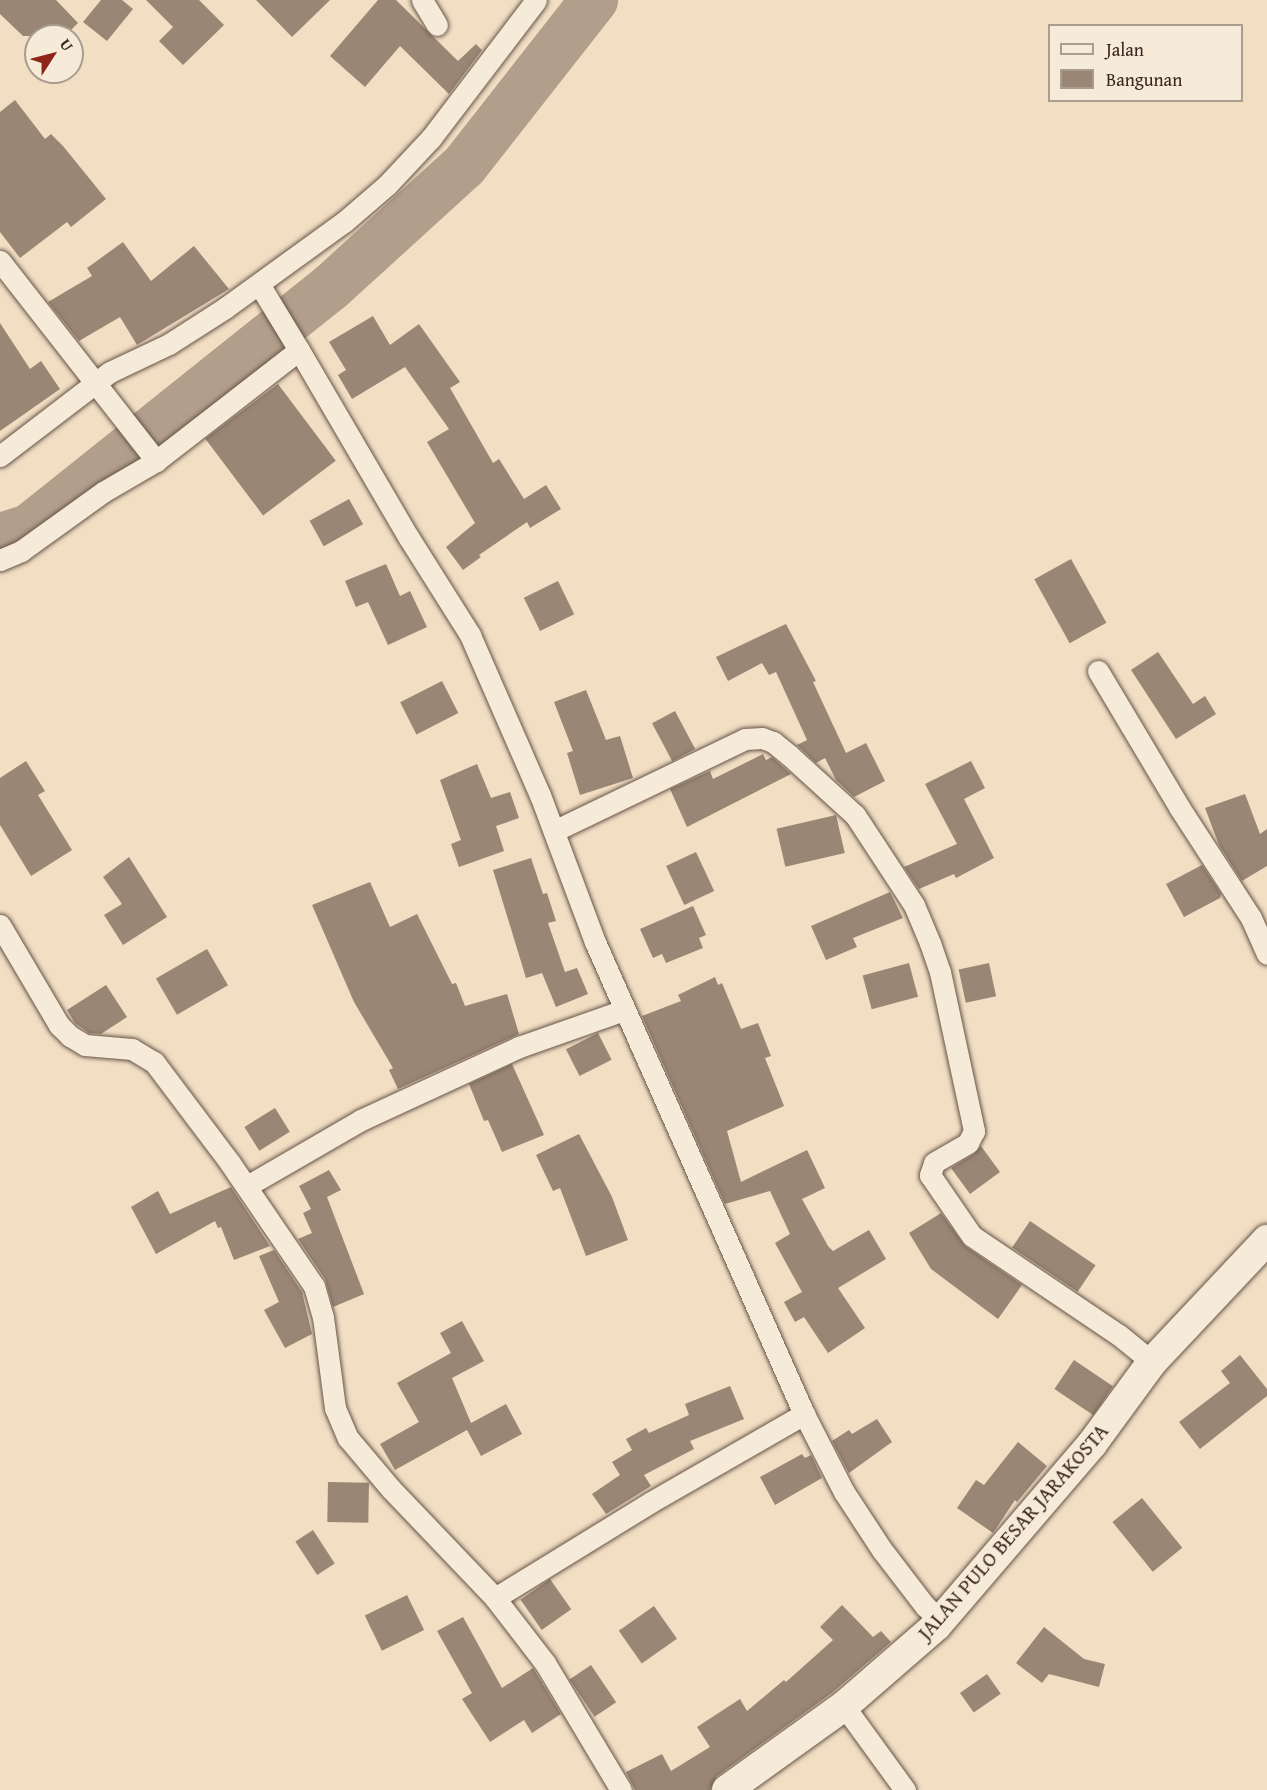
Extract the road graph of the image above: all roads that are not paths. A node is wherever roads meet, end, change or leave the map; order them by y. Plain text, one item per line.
1 (422, 0) edge
2 (536, 0) edge
3 (437, 25) dead end
4 (0, 261) edge
5 (261, 287) junction
6 (298, 350) junction
7 (95, 383) junction
8 (151, 455) junction
9 (0, 456) edge
10 (0, 560) edge
11 (1098, 671) dead end
12 (554, 831) junction
13 (0, 925) edge
14 (1267, 954) edge
15 (624, 1010) junction
16 (247, 1186) junction
17 (1267, 1240) edge
18 (1152, 1362) junction
19 (804, 1414) junction
20 (495, 1599) junction
21 (948, 1613) junction
22 (843, 1706) junction
23 (621, 1790) edge
24 (727, 1790) edge
25 (905, 1790) edge

1 - 3 street
2 - 5 street
4 - 7 street
5 - 6 street
5 - 7 street
6 - 8 street
6 - 12 street
7 - 8 street
7 - 9 street
8 - 10 street
11 - 14 street
12 - 15 street
12 - 18 street
13 - 16 street
15 - 16 street
15 - 19 street
16 - 20 street
17 - 18 street, JALAN PULO BESAR JARAKOSTA
18 - 21 street, JALAN PULO BESAR JARAKOSTA
19 - 20 street
19 - 21 street
20 - 23 street
21 - 22 street, JALAN PULO BESAR JARAKOSTA
22 - 24 street, JALAN PULO BESAR JARAKOSTA
22 - 25 street

